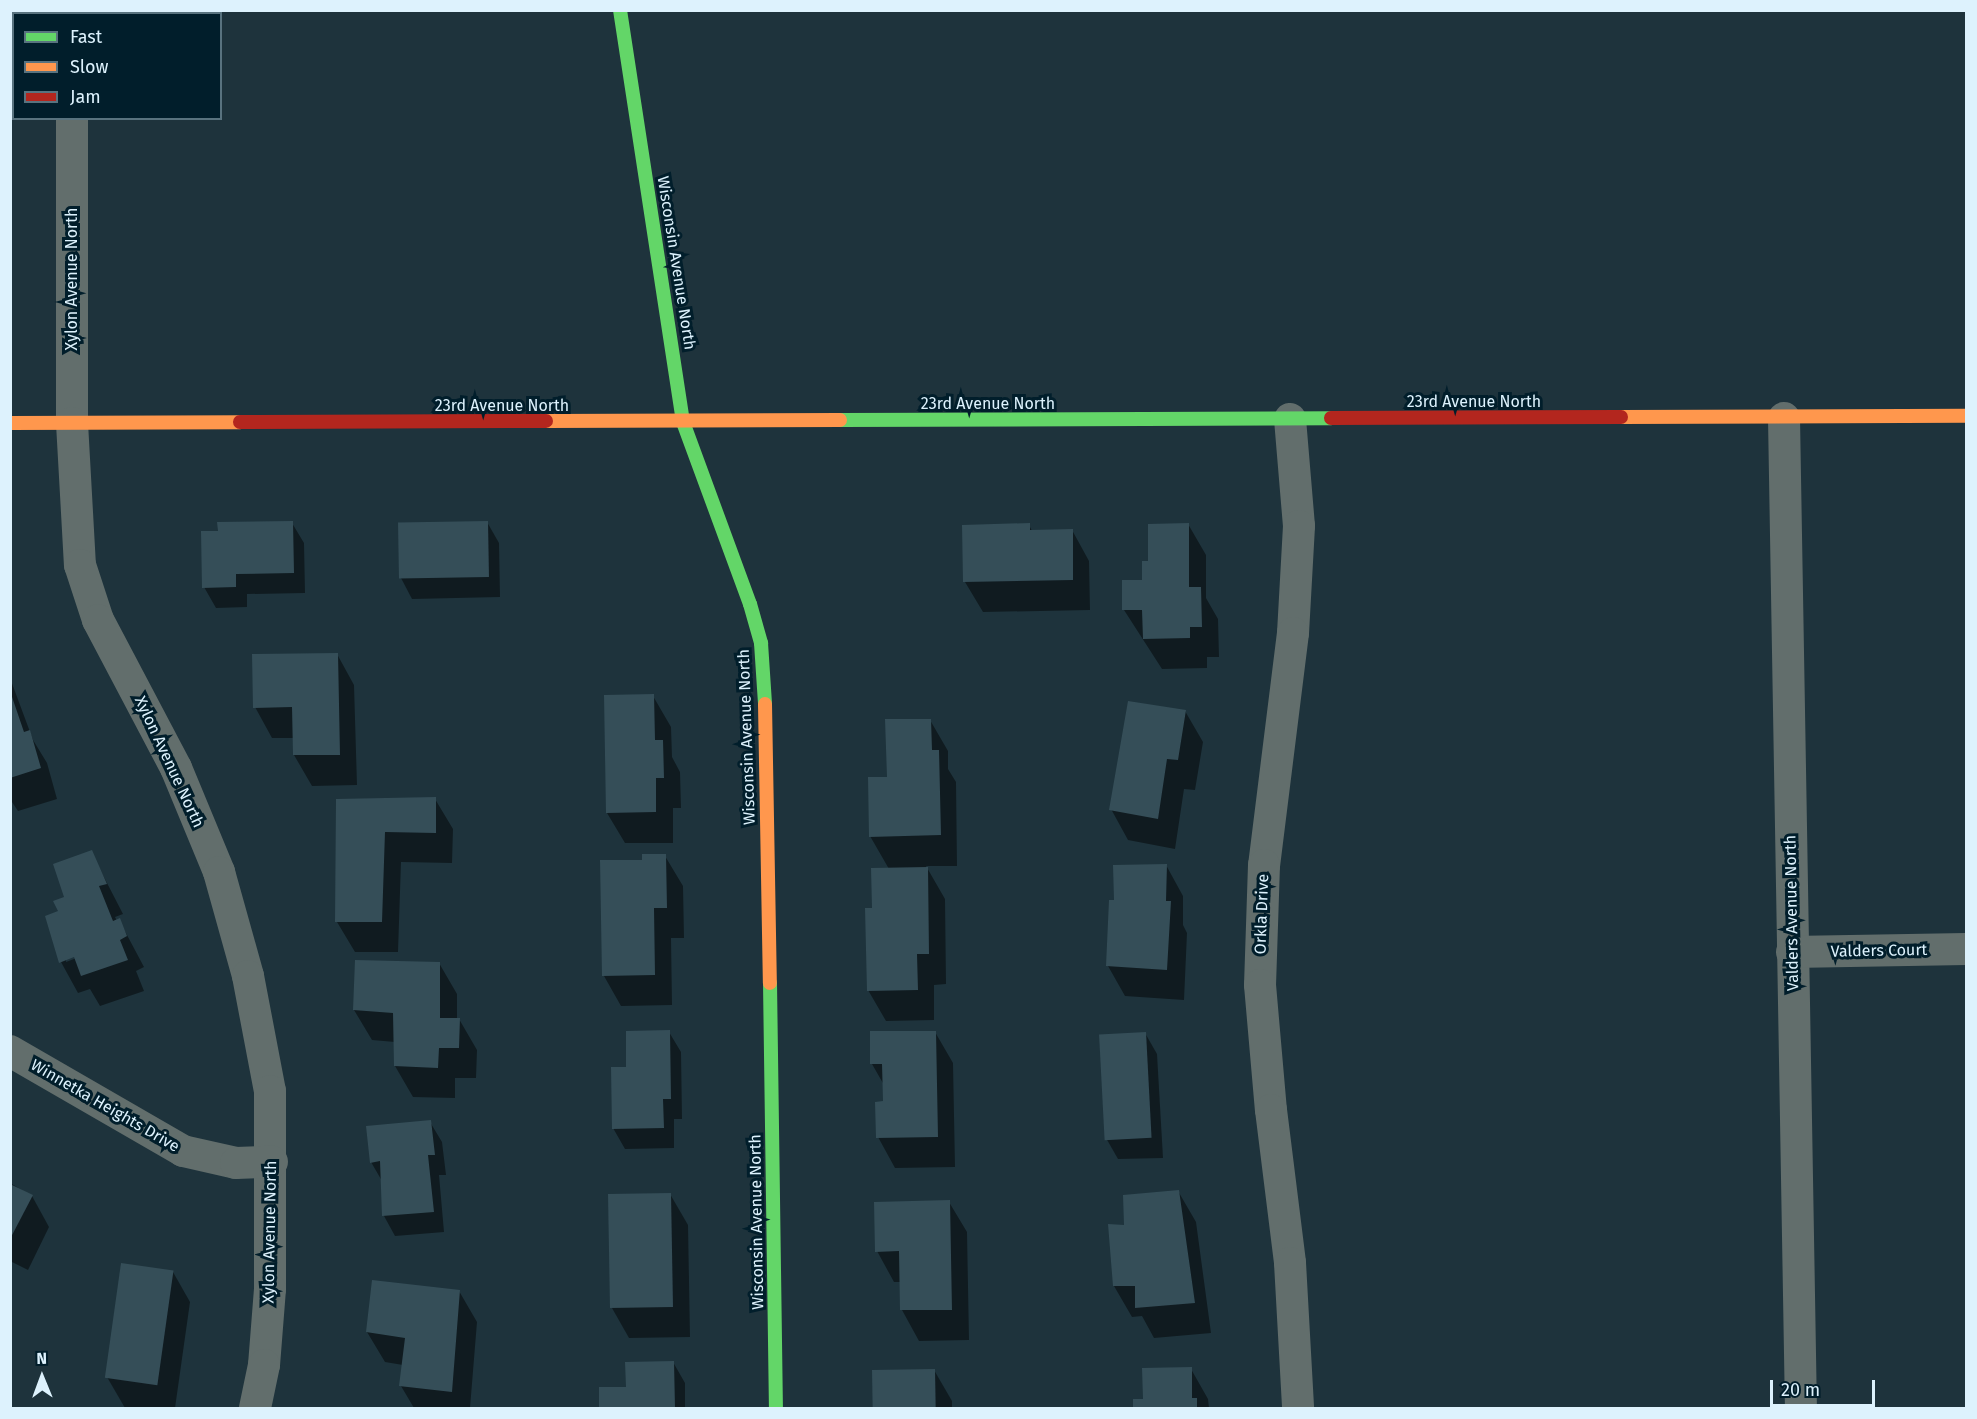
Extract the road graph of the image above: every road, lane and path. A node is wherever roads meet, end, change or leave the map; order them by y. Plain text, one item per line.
1 (620, 10) edge
2 (72, 120) edge
3 (1966, 416) edge
4 (1784, 418) junction
5 (1290, 419) junction
6 (683, 422) junction
7 (10, 423) edge
8 (72, 423) junction
9 (1966, 949) edge
10 (1792, 952) junction
11 (10, 1051) edge
12 (272, 1162) junction
13 (255, 1408) edge
14 (776, 1408) edge
15 (1298, 1408) edge
16 (1801, 1408) edge

1 - 6 street, Wisconsin Avenue North
2 - 8 street, Xylon Avenue North
3 - 4 street, 23rd Avenue North
4 - 5 street, 23rd Avenue North
4 - 10 street, Valders Avenue North
5 - 6 street, 23rd Avenue North
5 - 15 street, Orkla Drive
6 - 8 street, 23rd Avenue North
6 - 14 street, Wisconsin Avenue North
7 - 8 street, 23rd Avenue North
8 - 12 street, Xylon Avenue North
9 - 10 street, Valders Court
10 - 16 street, Valders Avenue North
11 - 12 street, Winnetka Heights Drive
12 - 13 street, Xylon Avenue North

